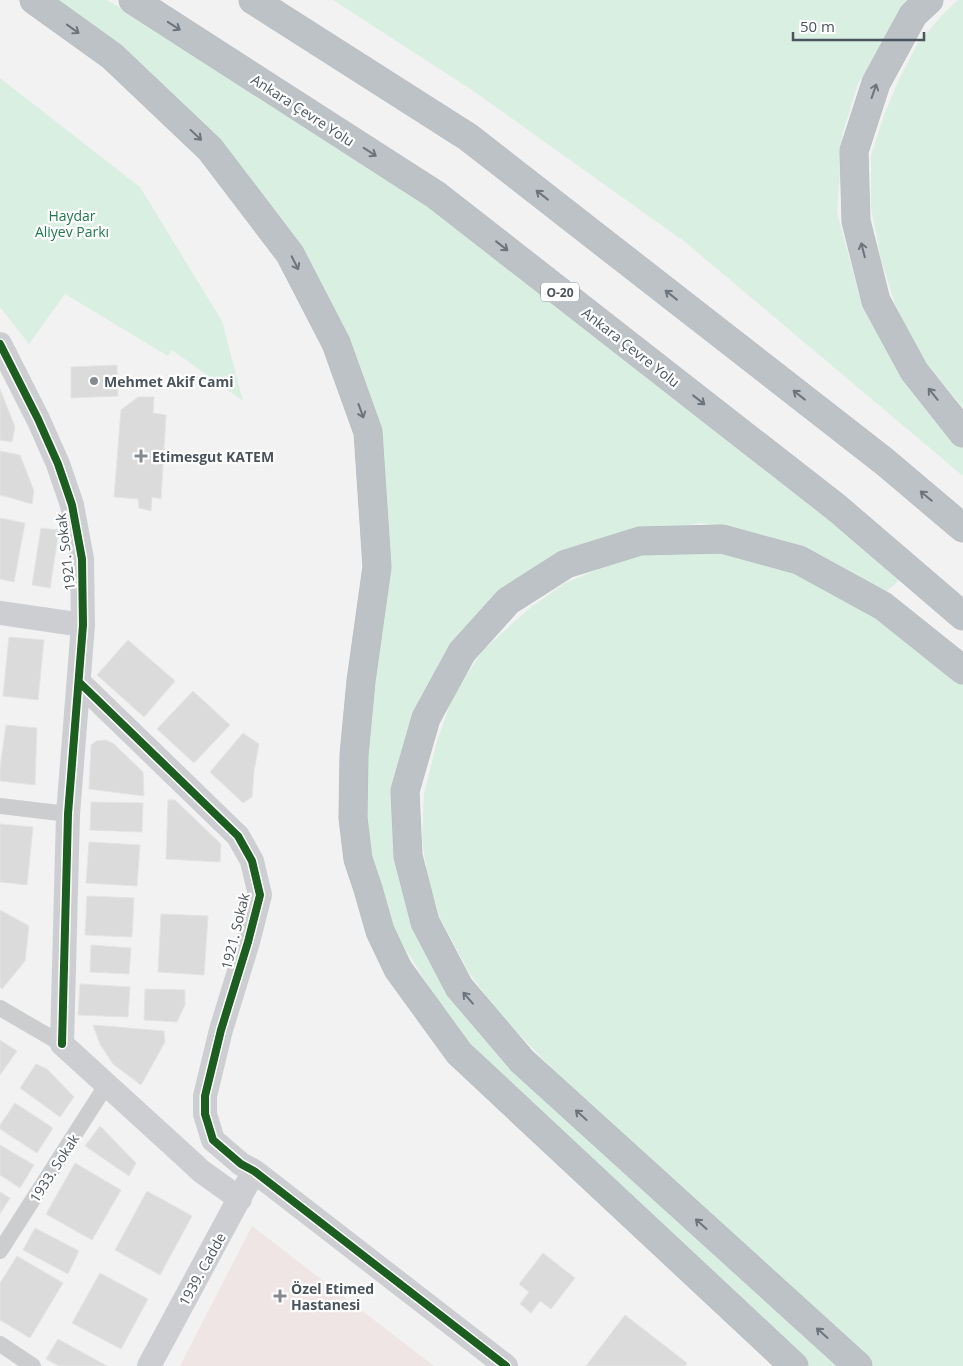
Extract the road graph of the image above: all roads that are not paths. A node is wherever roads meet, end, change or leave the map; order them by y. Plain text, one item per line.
1 (34, 0) edge
2 (133, 0) edge
3 (253, 0) edge
4 (929, 0) edge
5 (0, 344) edge
6 (963, 432) edge
7 (963, 528) edge
8 (0, 613) edge
9 (963, 616) edge
10 (83, 625) junction
11 (963, 670) edge
12 (79, 682) junction
13 (0, 806) edge
14 (68, 814) junction
15 (0, 1008) edge
16 (62, 1044) junction
17 (107, 1084) junction
18 (254, 1171) junction
19 (240, 1199) junction
20 (0, 1251) edge
21 (0, 1344) edge
22 (33, 1366) edge
23 (149, 1366) edge
24 (506, 1366) edge
25 (794, 1366) edge
26 (858, 1366) edge

1 -> 25 highway
2 -> 9 highway, Ankara Çevre Yolu / O-20
7 -> 3 highway
6 -> 4 highway
5 - 10 street, 1921. Sokak
8 - 10 street
10 - 12 street, 1921. Sokak
26 -> 11 highway
12 - 14 street, 1921. Sokak
12 - 18 street, 1921. Sokak
13 - 14 street
14 - 16 street, 1921. Sokak
15 - 16 street
16 - 17 street
17 - 19 street
17 - 20 street, 1933. Sokak
18 - 19 street, 1939. Cadde
18 - 24 street, 1921. Sokak
19 - 23 street, 1939. Cadde
21 - 22 street

